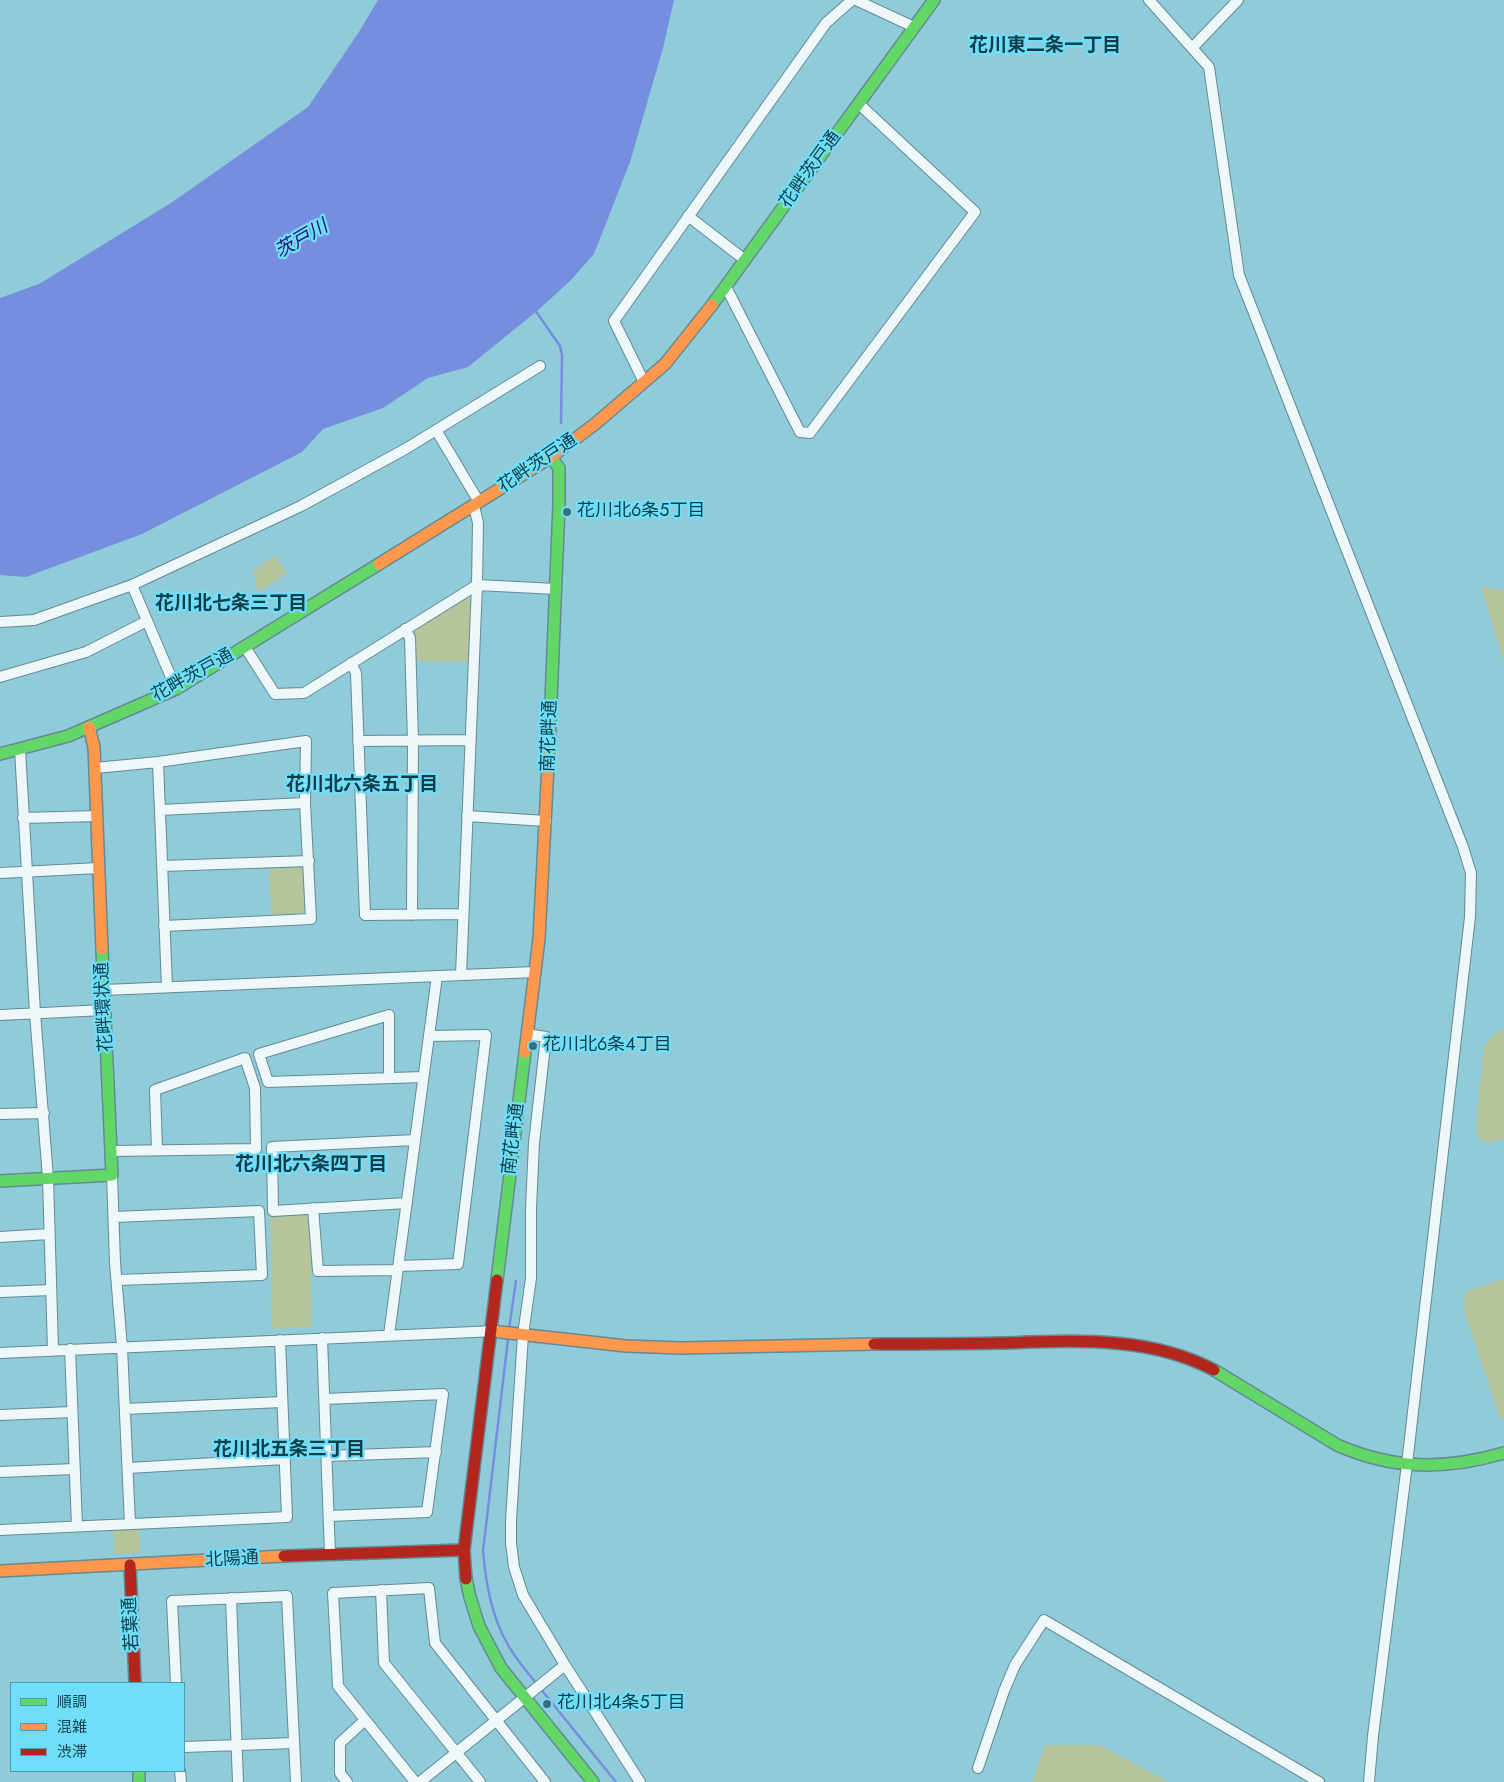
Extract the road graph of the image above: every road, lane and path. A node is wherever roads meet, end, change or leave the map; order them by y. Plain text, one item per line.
1 (852, 0) edge
2 (856, 0) edge
3 (934, 0) edge
4 (1238, 0) edge
5 (1154, 2) edge
6 (914, 28) junction
7 (1192, 48) junction
8 (859, 104) junction
9 (688, 216) junction
10 (745, 260) junction
11 (726, 287) junction
12 (540, 366) dead end
13 (644, 382) junction
14 (436, 430) junction
15 (552, 457) junction
16 (476, 504) junction
17 (132, 585) junction
18 (477, 585) junction
19 (556, 589) junction
20 (148, 621) junction
21 (0, 622) edge
22 (405, 629) junction
23 (245, 647) junction
24 (351, 663) junction
25 (0, 677) edge
26 (176, 689) junction
27 (89, 727) junction
28 (470, 740) junction
29 (358, 741) junction
30 (413, 741) junction
31 (20, 749) junction
32 (0, 754) edge
33 (158, 762) junction
34 (95, 768) junction
35 (305, 803) junction
36 (160, 810) junction
37 (97, 816) junction
38 (467, 816) junction
39 (23, 818) junction
40 (546, 821) junction
41 (308, 861) junction
42 (162, 866) junction
43 (99, 868) junction
44 (26, 872) junction
45 (0, 873) edge
46 (463, 914) junction
47 (412, 915) junction
48 (164, 926) junction
49 (535, 972) junction
50 (461, 975) junction
51 (437, 976) junction
52 (167, 987) junction
53 (104, 990) junction
54 (105, 1010) junction
55 (34, 1013) junction
56 (0, 1015) edge
57 (527, 1034) junction
58 (429, 1036) junction
59 (423, 1077) junction
60 (389, 1078) junction
61 (44, 1113) junction
62 (0, 1114) edge
63 (415, 1140) junction
64 (157, 1150) junction
65 (112, 1151) junction
66 (112, 1175) junction
67 (48, 1178) junction
68 (0, 1181) edge
69 (407, 1203) junction
70 (313, 1208) junction
71 (114, 1217) junction
72 (49, 1234) junction
73 (0, 1237) edge
74 (398, 1268) junction
75 (117, 1280) junction
76 (51, 1290) junction
77 (0, 1292) edge
78 (495, 1331) junction
79 (389, 1335) junction
80 (519, 1335) junction
81 (322, 1338) junction
82 (280, 1340) junction
83 (122, 1347) junction
84 (70, 1349) junction
85 (53, 1350) junction
86 (0, 1352) edge
87 (325, 1399) junction
88 (282, 1402) junction
89 (125, 1409) junction
90 (72, 1412) junction
91 (0, 1415) edge
92 (436, 1452) junction
93 (1504, 1453) edge
94 (327, 1456) junction
95 (285, 1459) junction
96 (1407, 1464) junction
97 (128, 1468) junction
98 (74, 1469) junction
99 (0, 1472) edge
100 (329, 1516) junction
101 (130, 1524) junction
102 (77, 1526) junction
103 (0, 1530) edge
104 (464, 1550) junction
105 (330, 1554) junction
106 (130, 1565) junction
107 (0, 1571) edge
108 (381, 1590) junction
109 (231, 1598) junction
110 (565, 1665) junction
111 (135, 1682) edge
112 (176, 1682) edge
113 (529, 1694) junction
114 (366, 1720) junction
115 (496, 1721) junction
116 (294, 1743) junction
117 (236, 1745) junction
118 (185, 1747) edge
119 (456, 1752) junction
120 (978, 1768) dead end
121 (238, 1782) edge
122 (296, 1782) edge
123 (347, 1782) edge
124 (415, 1782) edge
125 (420, 1782) edge
126 (480, 1782) edge
127 (545, 1782) edge
128 (593, 1782) edge
129 (640, 1782) edge
130 (1320, 1782) edge
131 (1369, 1782) edge

1 - 9 street
2 - 6 street
3 - 6 street, 花畔茨戸通
4 - 7 street
5 - 7 street
6 - 8 street, 花畔茨戸通
7 - 96 street
8 - 10 street, 花畔茨戸通
8 - 11 street
9 - 10 street
9 - 13 street
10 - 11 street, 花畔茨戸通
11 - 13 street, 花畔茨戸通
12 - 14 street
13 - 15 street, 花畔茨戸通
14 - 16 street
14 - 17 street
15 - 16 street, 花畔茨戸通
15 - 19 street, 南花畔通
16 - 18 street
16 - 23 street, 花畔茨戸通
17 - 20 street
17 - 21 street
18 - 19 street
18 - 22 street
18 - 28 street
19 - 40 street, 南花畔通
20 - 25 street
20 - 26 street
22 - 24 street
22 - 30 street
23 - 24 street
23 - 26 street, 花畔茨戸通
24 - 29 street
26 - 27 street, 花畔茨戸通
27 - 31 street, 花畔茨戸通
27 - 34 street, 花畔環状通
28 - 30 street
28 - 38 street
29 - 30 street
29 - 47 street
30 - 47 street
31 - 32 street, 花畔茨戸通
31 - 39 street
33 - 34 street
33 - 35 street
33 - 36 street
34 - 37 street, 花畔環状通
35 - 36 street
35 - 41 street
36 - 42 street
37 - 39 street
37 - 43 street, 花畔環状通
38 - 40 street
38 - 46 street
39 - 44 street
40 - 49 street, 南花畔通
41 - 42 street
41 - 48 street
42 - 48 street
43 - 44 street
43 - 53 street, 花畔環状通
44 - 45 street
44 - 55 street
46 - 47 street
46 - 50 street
48 - 52 street
49 - 50 street
49 - 57 street, 南花畔通
50 - 51 street
51 - 52 street
51 - 58 street
52 - 53 street
53 - 54 street, 花畔環状通
54 - 55 street
54 - 65 street, 花畔環状通
55 - 56 street
55 - 61 street
57 - 78 street, 南花畔通
57 - 80 street
58 - 59 street
58 - 74 street
59 - 60 street
59 - 63 street
60 - 60 street
61 - 62 street
61 - 67 street
63 - 69 street
63 - 70 street
64 - 64 street
64 - 65 street
65 - 66 street, 花畔環状通
66 - 67 street
66 - 71 street
67 - 68 street
67 - 72 street
69 - 70 street
69 - 74 street
70 - 74 street
71 - 75 street
71 - 75 street
72 - 73 street
72 - 76 street
74 - 79 street
75 - 83 street
76 - 77 street
76 - 85 street
78 - 79 street
78 - 80 street
78 - 104 street, 南花畔通
79 - 81 street
80 - 96 street
80 - 110 street
81 - 82 street
81 - 87 street
82 - 83 street
82 - 88 street
83 - 84 street
83 - 89 street
84 - 85 street
84 - 90 street
85 - 86 street
87 - 92 street
87 - 94 street
88 - 89 street
88 - 95 street
89 - 97 street
90 - 91 street
90 - 98 street
92 - 94 street
92 - 100 street
93 - 96 street
94 - 100 street
95 - 97 street
95 - 101 street
96 - 131 street
97 - 101 street
98 - 99 street
98 - 102 street
100 - 105 street
101 - 102 street
102 - 103 street
104 - 105 street, 北陽通
104 - 113 street, 南花畔通
105 - 106 street, 北陽通
106 - 107 street, 北陽通
106 - 111 street, 若葉通
108 - 114 street
108 - 115 street
108 - 119 street
109 - 112 street
109 - 116 street
109 - 117 street
110 - 113 street
110 - 129 street
113 - 115 street
113 - 128 street, 南花畔通
114 - 123 street
114 - 124 street
115 - 119 street
115 - 127 street
116 - 117 street
116 - 122 street
117 - 118 street
117 - 121 street
119 - 125 street
119 - 126 street
120 - 130 street

